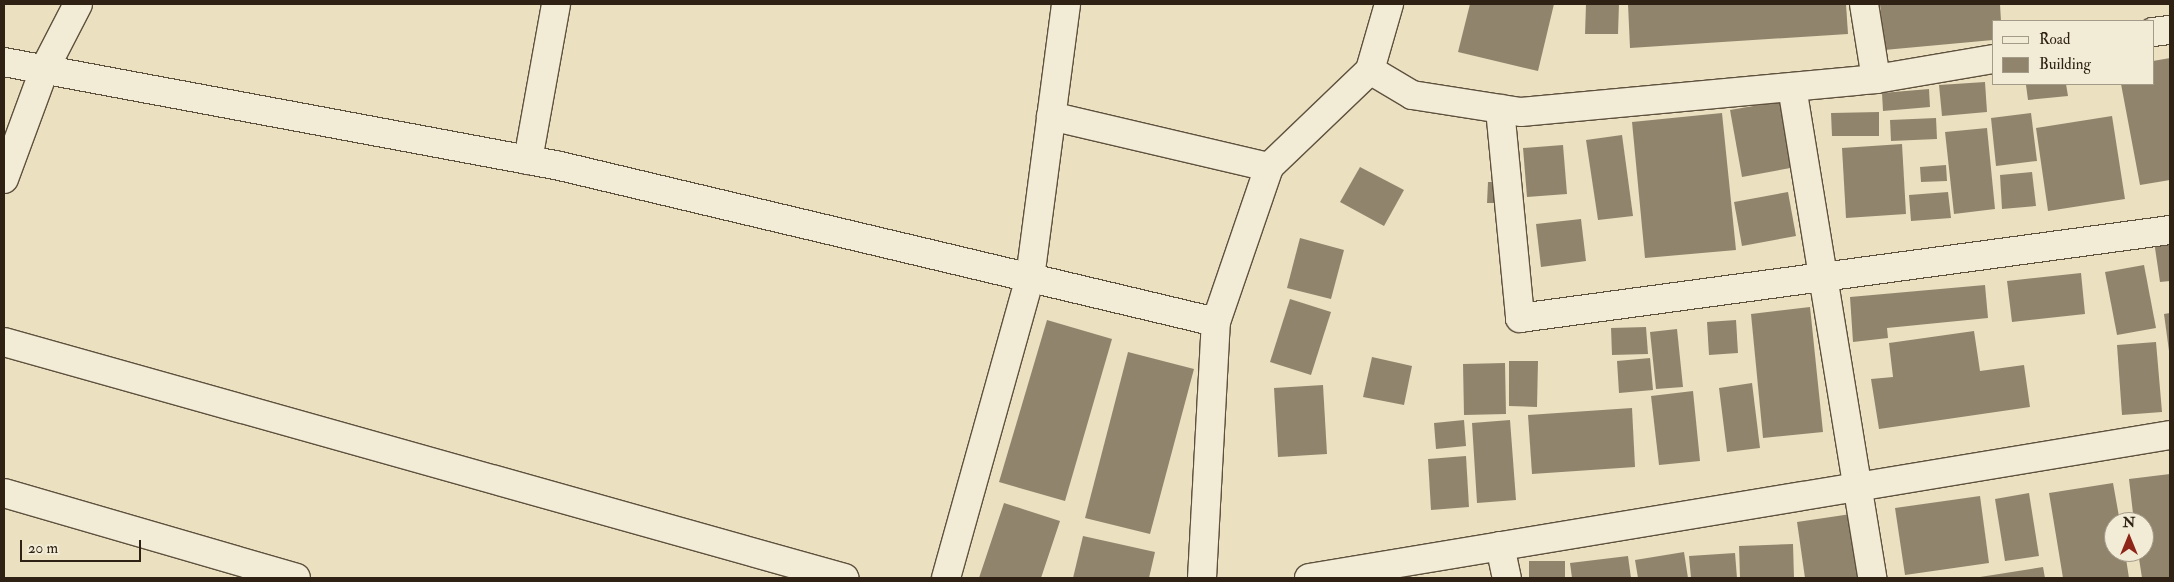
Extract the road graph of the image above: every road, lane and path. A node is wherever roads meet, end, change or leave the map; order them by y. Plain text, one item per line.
1 (78, 4) edge
2 (556, 4) edge
3 (1066, 4) edge
4 (1390, 4) edge
5 (1864, 4) edge
6 (2170, 30) edge
7 (2154, 32) edge
8 (1992, 59) edge
9 (4, 62) edge
10 (44, 70) junction
11 (1370, 70) junction
12 (1876, 79) junction
13 (1792, 87) junction
14 (1500, 109) junction
15 (1051, 116) junction
16 (528, 160) junction
17 (1269, 166) junction
18 (4, 179) edge
19 (2170, 230) edge
20 (1030, 278) junction
21 (1824, 279) junction
22 (1216, 322) junction
23 (4, 342) edge
24 (2170, 436) edge
25 (1859, 487) junction
26 (4, 493) edge
27 (1500, 546) junction
28 (296, 578) edge
29 (844, 578) edge
30 (946, 578) edge
31 (1202, 578) edge
32 (1309, 578) edge
33 (1507, 578) edge
34 (1872, 578) edge

1 - 10 street
2 - 16 street
3 - 15 street
4 - 11 street
5 - 12 street
6 - 7 street
8 - 12 street
9 - 10 street
10 - 16 street
10 - 18 street
11 - 14 street
11 - 17 street
12 - 13 street
13 - 14 street
13 - 21 street
14 - 21 street
15 - 17 street
15 - 20 street
16 - 20 street
17 - 22 street
19 - 21 street
20 - 22 street
20 - 30 street
21 - 25 street
22 - 31 street
23 - 29 street
24 - 25 street
25 - 27 street
25 - 34 street
26 - 28 street
27 - 32 street
27 - 33 street

